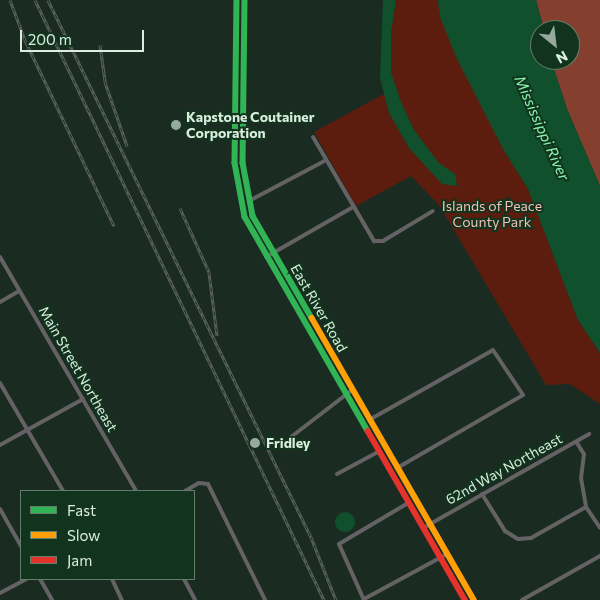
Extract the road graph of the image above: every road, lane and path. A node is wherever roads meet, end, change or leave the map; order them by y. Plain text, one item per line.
1 (238, 0) edge
2 (245, 0) edge
3 (313, 137) dead end
4 (326, 160) junction
5 (249, 201) junction
6 (353, 207) junction
7 (433, 211) dead end
8 (273, 253) junction
9 (0, 257) edge
10 (266, 257) junction
11 (19, 291) junction
12 (0, 302) edge
13 (0, 383) edge
14 (352, 390) junction
15 (346, 396) junction
16 (83, 399) junction
17 (369, 420) junction
18 (27, 430) junction
19 (589, 434) dead end
20 (291, 437) dead end
21 (577, 443) junction
22 (0, 446) edge
23 (378, 452) junction
24 (397, 468) junction
25 (337, 474) dead end
26 (61, 490) edge
27 (135, 490) edge
28 (188, 490) edge
29 (482, 494) junction
30 (408, 503) junction
31 (586, 507) junction
32 (0, 509) edge
33 (430, 523) junction
34 (423, 528) junction
35 (600, 528) edge
36 (20, 544) edge
37 (447, 554) junction
38 (600, 556) edge
39 (440, 558) junction
40 (24, 580) edge
41 (41, 580) edge
42 (112, 580) edge
43 (185, 580) edge
44 (0, 593) edge
45 (52, 600) edge
46 (122, 600) edge
47 (195, 600) edge
48 (265, 600) edge
49 (364, 600) edge
50 (465, 600) edge
51 (474, 600) edge
52 (522, 600) edge

1 - 10 main road, East River Road
2 - 5 main road, East River Road
3 - 4 street
4 - 5 street
4 - 6 street
5 - 8 main road, East River Road
6 - 7 street
6 - 8 street
8 - 10 street
8 - 14 main road, East River Road
9 - 11 street, Main Street Northeast
10 - 15 main road, East River Road
11 - 12 street
11 - 16 street, Main Street Northeast
13 - 18 street
14 - 15 street
14 - 17 main road, East River Road
15 - 20 street
15 - 23 main road, East River Road
16 - 18 street
16 - 27 street, Main Street Northeast
17 - 24 main road, East River Road
17 - 24 street
18 - 22 street
18 - 26 street
19 - 21 street, 62nd Way Northeast
21 - 29 street, 62nd Way Northeast
21 - 31 street
23 - 25 street
23 - 30 main road, East River Road
24 - 33 main road, East River Road
28 - 48 street
29 - 31 street
29 - 33 street, 62nd Way Northeast
30 - 34 main road, East River Road
30 - 49 street
31 - 35 street
32 - 36 street
33 - 34 street, 62nd Way Northeast
33 - 37 main road, East River Road
34 - 39 main road, East River Road
37 - 39 street
37 - 51 main road, East River Road
38 - 52 street
39 - 49 street
39 - 50 main road, East River Road
40 - 44 street
41 - 45 street
42 - 46 street
43 - 47 street

